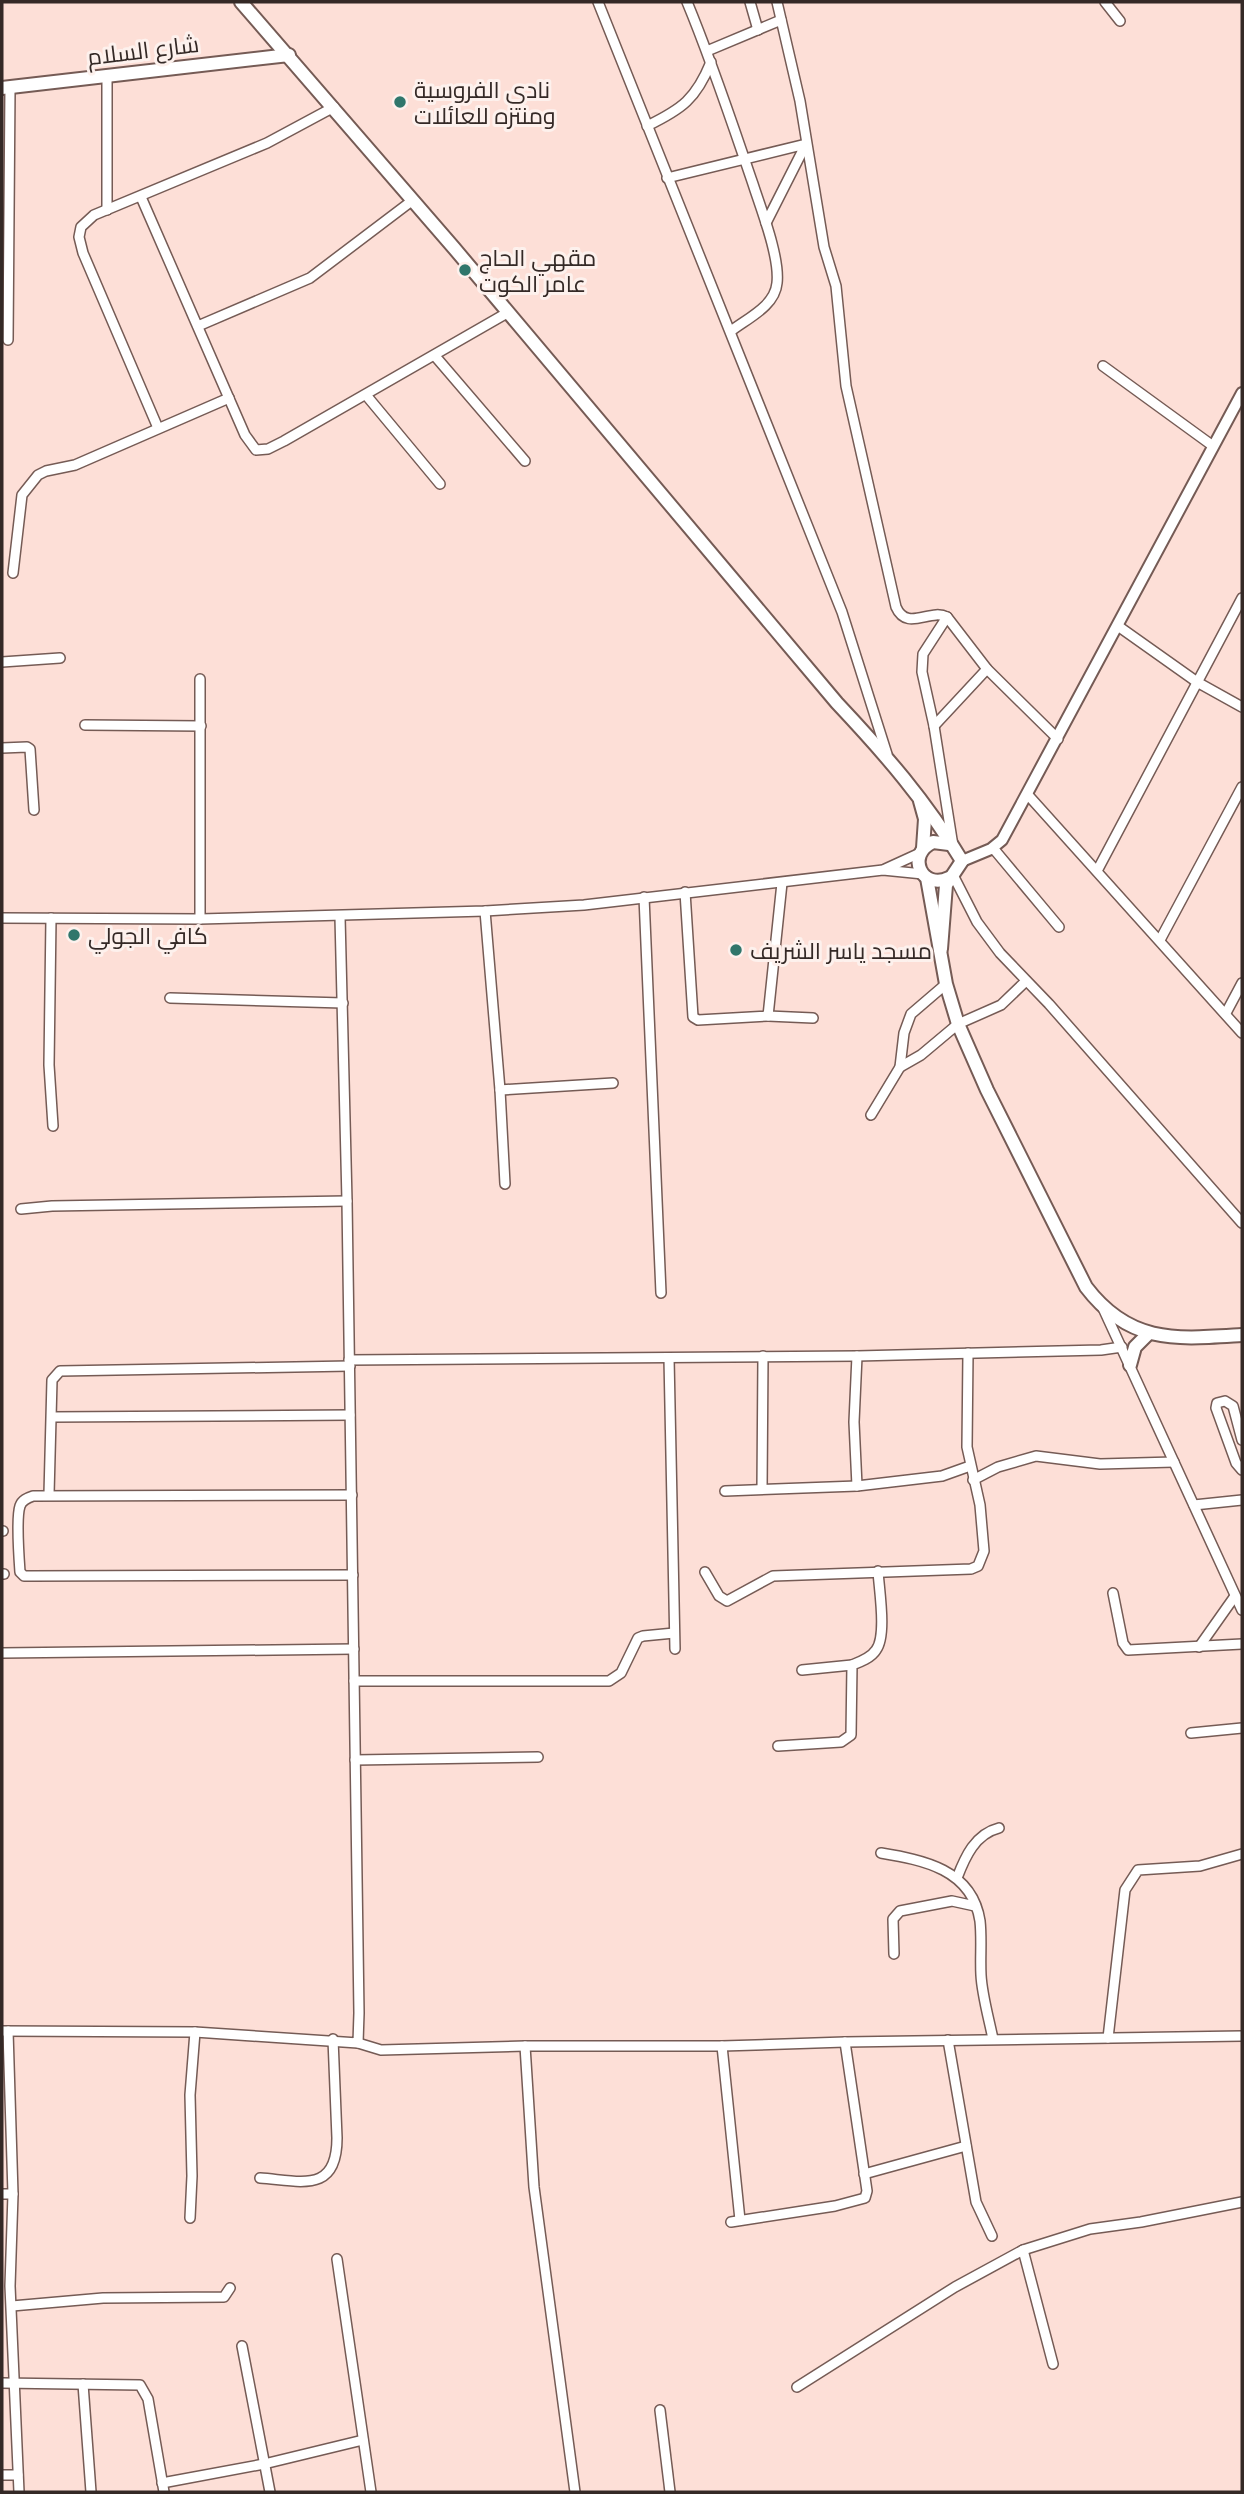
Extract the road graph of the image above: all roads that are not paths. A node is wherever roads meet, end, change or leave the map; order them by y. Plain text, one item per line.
1 (241, 2) edge
2 (598, 2) edge
3 (687, 2) edge
4 (750, 2) edge
5 (777, 2) edge
6 (1105, 2) edge
7 (781, 20) junction
8 (1120, 20) dead end
9 (758, 30) junction
10 (707, 51) junction
11 (289, 55) junction
12 (711, 62) junction
13 (107, 75) junction
14 (6, 88) edge
15 (334, 107) junction
16 (647, 126) junction
17 (806, 144) junction
18 (745, 159) junction
19 (667, 178) junction
20 (141, 197) junction
21 (413, 200) junction
22 (107, 210) junction
23 (766, 223) junction
24 (507, 313) junction
25 (198, 326) junction
26 (731, 331) junction
27 (8, 340) dead end
28 (435, 356) junction
29 (1103, 366) dead end
30 (1242, 393) edge
31 (366, 395) junction
32 (229, 398) junction
33 (1239, 410) edge
34 (158, 428) junction
35 (1213, 446) junction
36 (525, 461) dead end
37 (440, 484) dead end
38 (13, 573) dead end
39 (1242, 598) edge
40 (947, 617) junction
41 (1118, 626) junction
42 (60, 657) dead end
43 (2, 662) edge
44 (987, 669) junction
45 (200, 679) dead end
46 (1197, 682) junction
47 (1242, 707) edge
48 (85, 724) dead end
49 (201, 726) junction
50 (934, 726) junction
51 (1058, 738) junction
52 (2, 748) edge
53 (887, 757) junction
54 (1242, 787) edge
55 (917, 794) junction
56 (1028, 795) junction
57 (34, 810) dead end
58 (951, 846) junction
59 (993, 848) junction
60 (922, 850) junction
61 (962, 861) junction
62 (883, 870) junction
63 (1097, 871) junction
64 (925, 876) junction
65 (951, 876) junction
66 (782, 883) junction
67 (685, 892) junction
68 (643, 897) junction
69 (485, 911) junction
70 (340, 917) junction
71 (2, 918) edge
72 (51, 918) junction
73 (200, 919) junction
74 (1059, 926) dead end
75 (1160, 940) junction
76 (941, 949) junction
77 (1027, 981) junction
78 (1242, 983) edge
79 (946, 984) junction
80 (170, 998) dead end
81 (343, 1003) junction
82 (1226, 1013) junction
83 (768, 1016) junction
84 (813, 1018) dead end
85 (958, 1024) junction
86 (1242, 1033) edge
87 (900, 1067) junction
88 (614, 1083) dead end
89 (500, 1090) junction
90 (871, 1115) dead end
91 (53, 1126) dead end
92 (505, 1184) dead end
93 (347, 1201) junction
94 (21, 1209) dead end
95 (1242, 1223) edge
96 (661, 1293) dead end
97 (1102, 1307) junction
98 (1149, 1333) junction
99 (1242, 1335) edge
100 (1122, 1347) junction
101 (968, 1353) junction
102 (764, 1356) junction
103 (857, 1356) junction
104 (669, 1358) junction
105 (349, 1363) junction
106 (1130, 1364) junction
107 (350, 1415) junction
108 (52, 1417) junction
109 (1242, 1440) edge
110 (1174, 1462) junction
111 (970, 1466) junction
112 (1242, 1470) edge
113 (973, 1479) junction
114 (857, 1486) junction
115 (762, 1489) junction
116 (724, 1491) dead end
117 (49, 1494) junction
118 (352, 1495) junction
119 (1242, 1500) edge
120 (1194, 1505) junction
121 (878, 1571) junction
122 (705, 1572) dead end
123 (353, 1575) junction
124 (1242, 1587) edge
125 (1234, 1592) junction
126 (1113, 1593) dead end
127 (1242, 1610) edge
128 (674, 1633) junction
129 (1242, 1644) edge
130 (1199, 1647) junction
131 (354, 1649) junction
132 (675, 1649) dead end
133 (2, 1654) edge
134 (852, 1665) junction
135 (802, 1670) dead end
136 (354, 1681) junction
137 (1242, 1728) edge
138 (1191, 1733) dead end
139 (778, 1746) dead end
140 (538, 1757) dead end
141 (355, 1760) junction
142 (999, 1828) dead end
143 (881, 1853) dead end
144 (1242, 1854) edge
145 (957, 1878) junction
146 (975, 1906) junction
147 (894, 1954) dead end
148 (5, 2031) edge
149 (195, 2032) junction
150 (1242, 2036) edge
151 (1108, 2038) junction
152 (332, 2039) junction
153 (993, 2039) junction
154 (948, 2040) junction
155 (845, 2042) junction
156 (358, 2043) junction
157 (525, 2046) junction
158 (722, 2046) junction
159 (6, 2110) edge
160 (966, 2146) junction
161 (864, 2174) junction
162 (260, 2178) dead end
163 (2, 2194) edge
164 (13, 2194) junction
165 (1242, 2202) edge
166 (190, 2218) dead end
167 (992, 2236) dead end
168 (1023, 2250) junction
169 (337, 2259) dead end
170 (6, 2286) edge
171 (230, 2288) dead end
172 (12, 2306) junction
173 (242, 2346) dead end
174 (1053, 2364) dead end
175 (2, 2383) edge
176 (15, 2383) junction
177 (83, 2384) junction
178 (797, 2387) dead end
179 (660, 2410) dead end
180 (363, 2440) junction
181 (264, 2464) junction
182 (2, 2475) edge
183 (18, 2475) junction
184 (163, 2487) edge
185 (19, 2492) edge
186 (92, 2492) edge
187 (270, 2492) edge
188 (371, 2492) edge
189 (575, 2492) edge
190 (670, 2492) edge

1 - 11 main road
2 - 16 street
3 - 10 street
4 - 9 street
5 - 7 street
6 - 8 street
7 - 9 street
7 - 17 street
9 - 10 street
10 - 12 street
11 - 13 main road, شارع السلام
11 - 15 main road
12 - 16 street
12 - 18 street
13 - 14 main road, شارع السلام
13 - 22 street
14 - 27 street
15 - 20 street
15 - 21 main road
16 - 19 street
17 - 18 street
17 - 23 street
17 - 40 street
18 - 19 street
18 - 23 street
19 - 26 street
20 - 22 street
20 - 25 street
21 - 24 main road
21 - 25 street
22 - 34 street
23 - 26 street
24 - 28 street
24 - 53 main road
25 - 32 street
26 - 53 street
28 - 31 street
28 - 36 street
29 - 35 street
30 - 33 street
31 - 32 street
31 - 37 street
32 - 34 street
33 - 35 street
34 - 38 street
35 - 41 street
39 - 46 street
40 - 44 street
40 - 50 street
41 - 46 street
41 - 51 street
42 - 43 street
44 - 50 street
44 - 51 street
45 - 49 street
46 - 47 street
46 - 63 street
48 - 49 street
49 - 73 street
50 - 58 street
51 - 56 street
52 - 57 street
53 - 55 main road
54 - 75 street
55 - 58 main road
55 - 60 main road
56 - 59 street
56 - 63 street
58 - 60 main road
58 - 61 main road
59 - 61 street
59 - 74 street
60 - 62 street
60 - 64 main road
61 - 65 main road
62 - 64 street
62 - 66 street
63 - 75 street
64 - 65 main road
64 - 76 main road
65 - 76 main road
65 - 77 street
66 - 67 street
66 - 83 street
67 - 68 street
67 - 83 street
68 - 69 street
68 - 96 street
69 - 70 street
69 - 89 street
70 - 73 street
70 - 81 street
71 - 72 street
72 - 73 street
72 - 91 street
75 - 82 street
76 - 79 main road
77 - 85 street
77 - 95 street
78 - 82 street
79 - 85 main road
79 - 87 street
80 - 81 street
81 - 93 street
82 - 86 street
83 - 84 street
85 - 87 street
85 - 97 main road
87 - 90 street
88 - 89 street
89 - 92 street
93 - 94 street
93 - 105 street
97 - 98 main road
97 - 100 street
98 - 99 main road
98 - 106 main road
100 - 101 street
100 - 106 street
101 - 103 street
101 - 111 street
102 - 103 street
102 - 104 street
102 - 115 street
103 - 114 street
104 - 105 street
104 - 128 street
105 - 107 street
105 - 108 street
106 - 110 street
107 - 108 street
107 - 118 street
108 - 117 street
109 - 112 street
110 - 113 street
110 - 120 street
111 - 113 street
111 - 114 street
113 - 121 street
114 - 115 street
115 - 116 street
117 - 118 street
117 - 123 street
118 - 123 street
119 - 120 street
120 - 125 street
121 - 122 street
121 - 134 street
123 - 131 street
124 - 125 street
125 - 127 street
125 - 130 street
126 - 130 street
128 - 132 street
128 - 136 street
129 - 130 street
131 - 133 street
131 - 136 street
134 - 135 street
134 - 139 street
136 - 141 street
137 - 138 street
140 - 141 street
141 - 156 street
142 - 145 street
143 - 145 street
144 - 151 street
145 - 146 street
146 - 147 street
146 - 153 street
148 - 149 street
148 - 159 street
149 - 152 street
149 - 166 street
150 - 151 street
151 - 153 street
152 - 156 street
152 - 162 street
153 - 154 street
154 - 155 street
154 - 160 street
155 - 158 street
155 - 161 street
156 - 157 street
157 - 158 street
157 - 189 street
158 - 161 street
159 - 164 street
160 - 161 street
160 - 167 street
163 - 164 street
164 - 170 street
165 - 168 street
168 - 174 street
168 - 178 street
169 - 180 street
170 - 172 street
171 - 172 street
172 - 176 street
173 - 181 street
175 - 176 street
176 - 177 street
176 - 183 street
177 - 184 street
177 - 186 street
179 - 190 street
180 - 181 street
180 - 188 street
181 - 184 street
181 - 187 street
182 - 183 street
183 - 185 street

